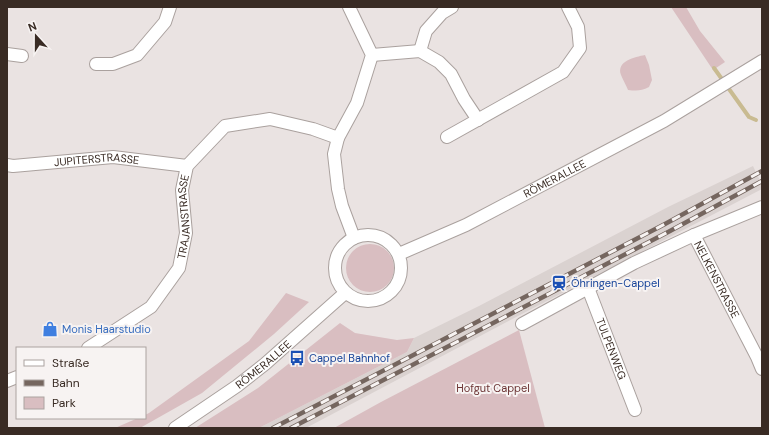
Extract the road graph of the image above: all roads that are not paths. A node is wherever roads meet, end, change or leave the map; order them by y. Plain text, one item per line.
1 (170, 7) edge
2 (349, 7) edge
3 (452, 7) edge
4 (568, 7) edge
5 (420, 51) junction
6 (7, 54) edge
7 (372, 55) junction
8 (22, 56) dead end
9 (762, 61) edge
10 (96, 64) dead end
11 (478, 120) junction
12 (447, 137) dead end
13 (338, 138) junction
14 (7, 165) edge
15 (187, 166) junction
16 (762, 207) edge
17 (694, 235) junction
18 (354, 238) junction
19 (399, 254) junction
20 (588, 288) junction
21 (345, 292) junction
22 (522, 324) dead end
23 (90, 347) edge
24 (762, 368) edge
25 (635, 410) dead end
26 (175, 428) edge

1 - 10 street
2 - 7 street
3 - 5 street
4 - 11 street
5 - 7 street
5 - 11 street
6 - 8 street
7 - 13 street
9 - 19 street, RÖMERALLEE
11 - 12 street
13 - 15 street, TRAJANSTRASSE
13 - 18 street
14 - 15 street, JUPITERSTRASSE
15 - 23 street, TRAJANSTRASSE
16 - 17 street, NELKENSTRASSE
17 - 20 street
17 - 24 street, NELKENSTRASSE
18 - 19 street
18 - 21 street
19 - 21 street
20 - 22 street
20 - 25 street, TULPENWEG
21 - 26 street, RÖMERALLEE

